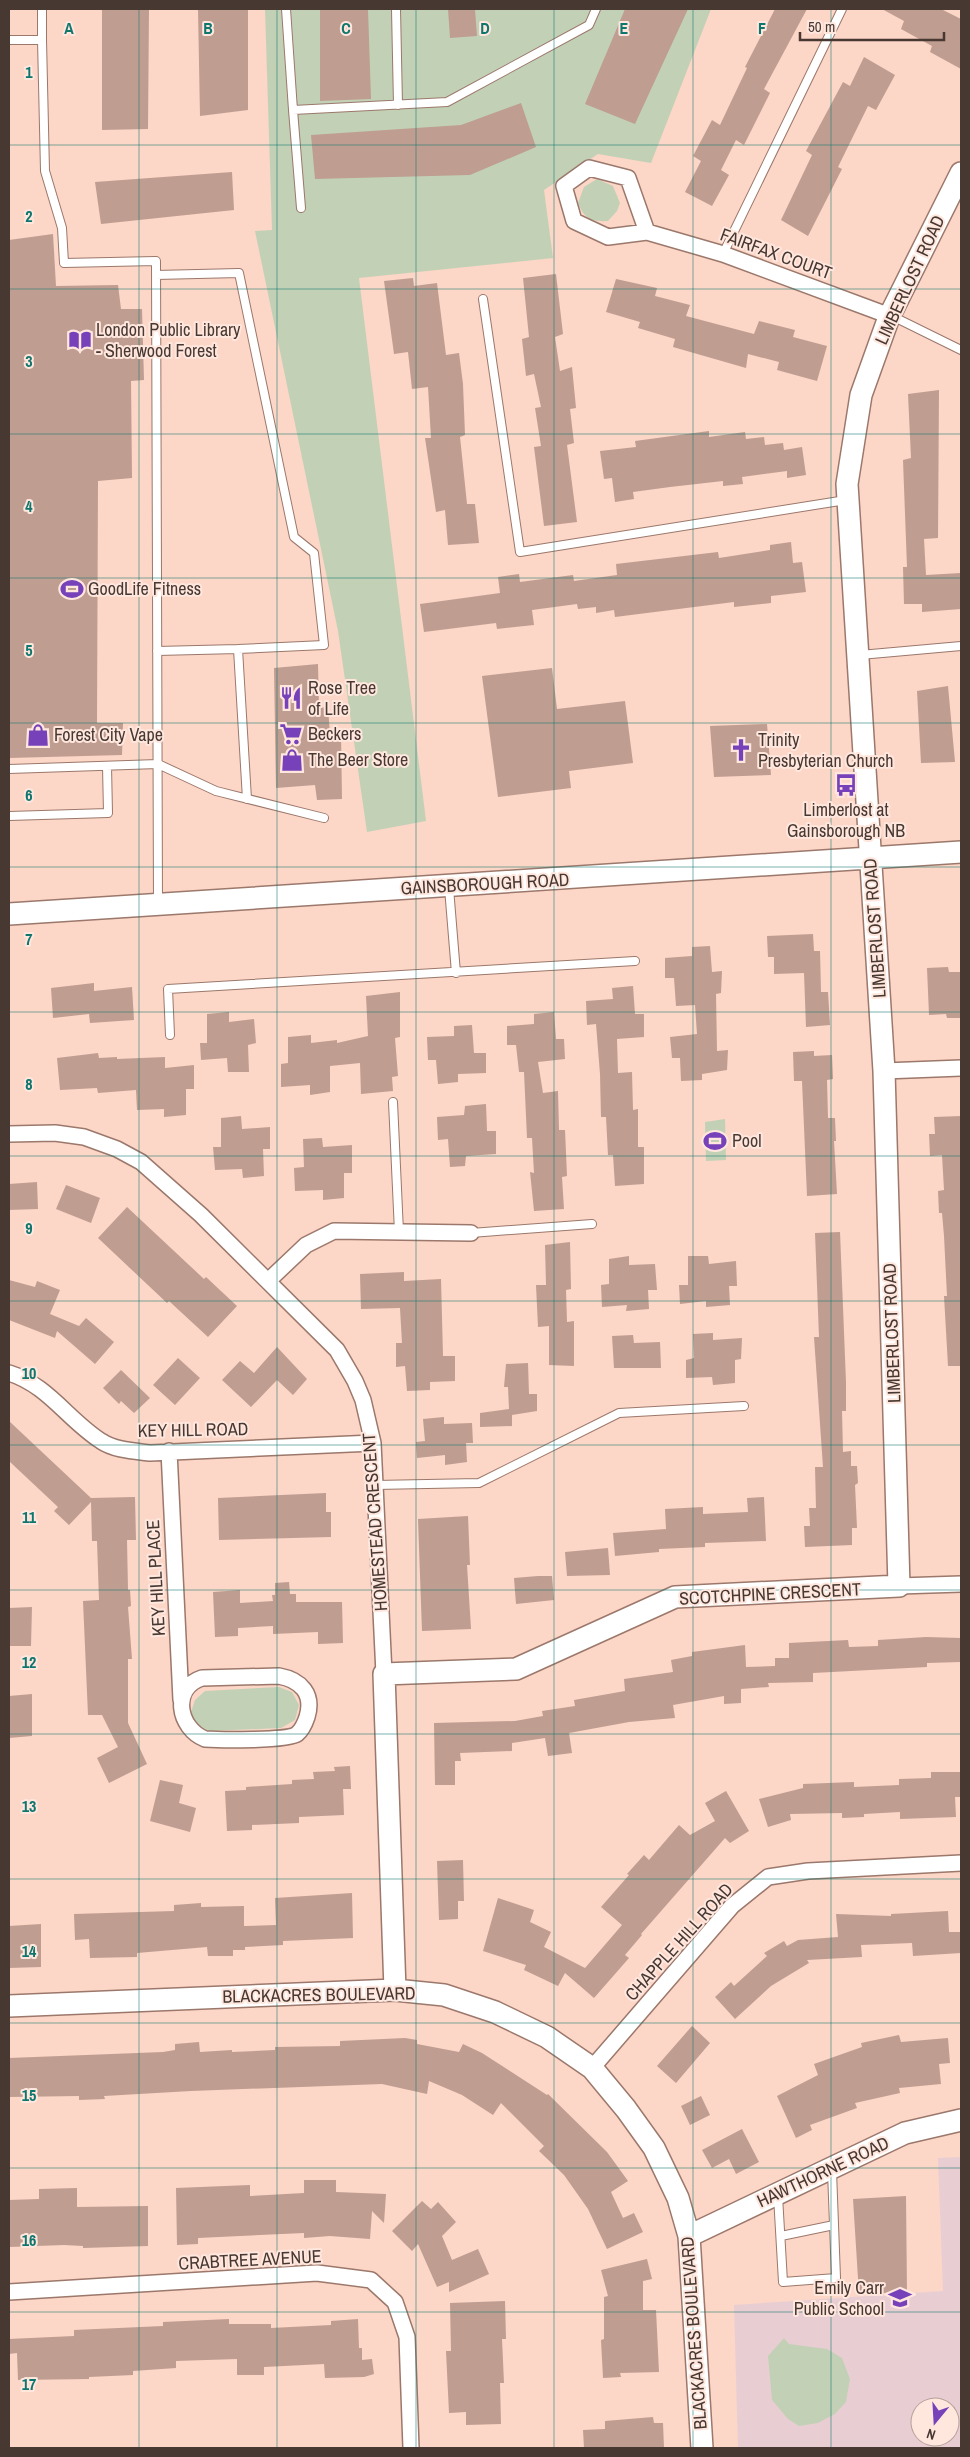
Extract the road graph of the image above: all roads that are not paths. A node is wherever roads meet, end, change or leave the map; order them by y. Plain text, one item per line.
1 (42, 9) edge
2 (286, 9) edge
3 (396, 9) edge
4 (596, 9) edge
5 (842, 9) edge
6 (9, 40) edge
7 (42, 40) junction
8 (398, 105) junction
9 (293, 110) junction
10 (961, 174) edge
11 (301, 208) dead end
12 (647, 232) junction
13 (723, 254) junction
14 (156, 275) junction
15 (483, 299) dead end
16 (890, 316) junction
17 (961, 350) edge
18 (848, 500) junction
19 (961, 646) edge
20 (238, 649) junction
21 (157, 651) junction
22 (858, 655) junction
23 (158, 764) junction
24 (107, 766) junction
25 (9, 769) edge
26 (247, 799) junction
27 (9, 816) edge
28 (324, 818) dead end
29 (961, 852) edge
30 (870, 858) junction
31 (449, 886) junction
32 (158, 904) junction
33 (9, 914) edge
34 (635, 961) dead end
35 (456, 973) junction
36 (170, 1035) dead end
37 (961, 1068) edge
38 (884, 1071) junction
39 (393, 1102) dead end
40 (9, 1134) edge
41 (592, 1224) dead end
42 (399, 1232) junction
43 (471, 1233) joint
44 (268, 1280) junction
45 (9, 1373) edge
46 (744, 1406) dead end
47 (373, 1442) junction
48 (169, 1452) junction
49 (375, 1485) junction
50 (961, 1584) edge
51 (899, 1586) junction
52 (384, 1674) junction
53 (181, 1703) junction
54 (961, 1863) edge
55 (395, 1990) junction
56 (9, 2006) edge
57 (592, 2068) junction
58 (961, 2120) edge
59 (832, 2167) junction
60 (777, 2193) junction
61 (834, 2225) junction
62 (689, 2236) junction
63 (781, 2236) junction
64 (9, 2292) edge
65 (411, 2448) edge
66 (702, 2448) edge

1 - 7 lane
2 - 9 lane
3 - 8 lane
4 - 8 lane
5 - 13 lane
6 - 7 lane
7 - 14 lane
8 - 9 lane
9 - 11 lane
10 - 16 street, LIMBERLOST ROAD
12 - 12 street, FAIRFAX COURT
12 - 13 street, FAIRFAX COURT
13 - 16 street, FAIRFAX COURT
14 - 20 lane
14 - 21 lane
15 - 18 lane
16 - 17 lane
16 - 18 street, LIMBERLOST ROAD
18 - 22 street, LIMBERLOST ROAD
19 - 22 lane
20 - 21 lane
20 - 26 lane
21 - 23 lane
22 - 30 street, LIMBERLOST ROAD
23 - 24 lane
23 - 26 lane
23 - 32 lane
24 - 25 lane
24 - 27 lane
26 - 28 lane
29 - 30 street, GAINSBOROUGH ROAD
30 - 31 street, GAINSBOROUGH ROAD
30 - 38 street, LIMBERLOST ROAD
31 - 32 street, GAINSBOROUGH ROAD
31 - 35 lane
32 - 33 street, GAINSBOROUGH ROAD
34 - 35 lane
35 - 36 lane
37 - 38 street
38 - 51 street, LIMBERLOST ROAD
39 - 42 lane
40 - 44 street, HOMESTEAD CRESCENT
41 - 43 lane
42 - 43 street
42 - 44 street
44 - 47 street, HOMESTEAD CRESCENT
45 - 48 street, KEY HILL ROAD
46 - 49 lane
47 - 48 street, KEY HILL ROAD
47 - 49 street, HOMESTEAD CRESCENT
48 - 53 street, KEY HILL PLACE
49 - 52 street, HOMESTEAD CRESCENT
50 - 51 street, SCOTCHPINE CRESCENT
51 - 52 street, SCOTCHPINE CRESCENT
52 - 55 street, HOMESTEAD CRESCENT
53 - 53 street, KEY HILL PLACE
54 - 57 street, CHAPPLE HILL ROAD
55 - 56 street, BLACKACRES BOULEVARD
55 - 57 street, BLACKACRES BOULEVARD
57 - 62 street, BLACKACRES BOULEVARD
58 - 59 street, HAWTHORNE ROAD
59 - 60 street, HAWTHORNE ROAD
59 - 61 lane
60 - 62 street, HAWTHORNE ROAD
60 - 63 lane
61 - 63 lane
61 - 63 lane
62 - 66 street, BLACKACRES BOULEVARD
64 - 65 street, CRABTREE AVENUE

